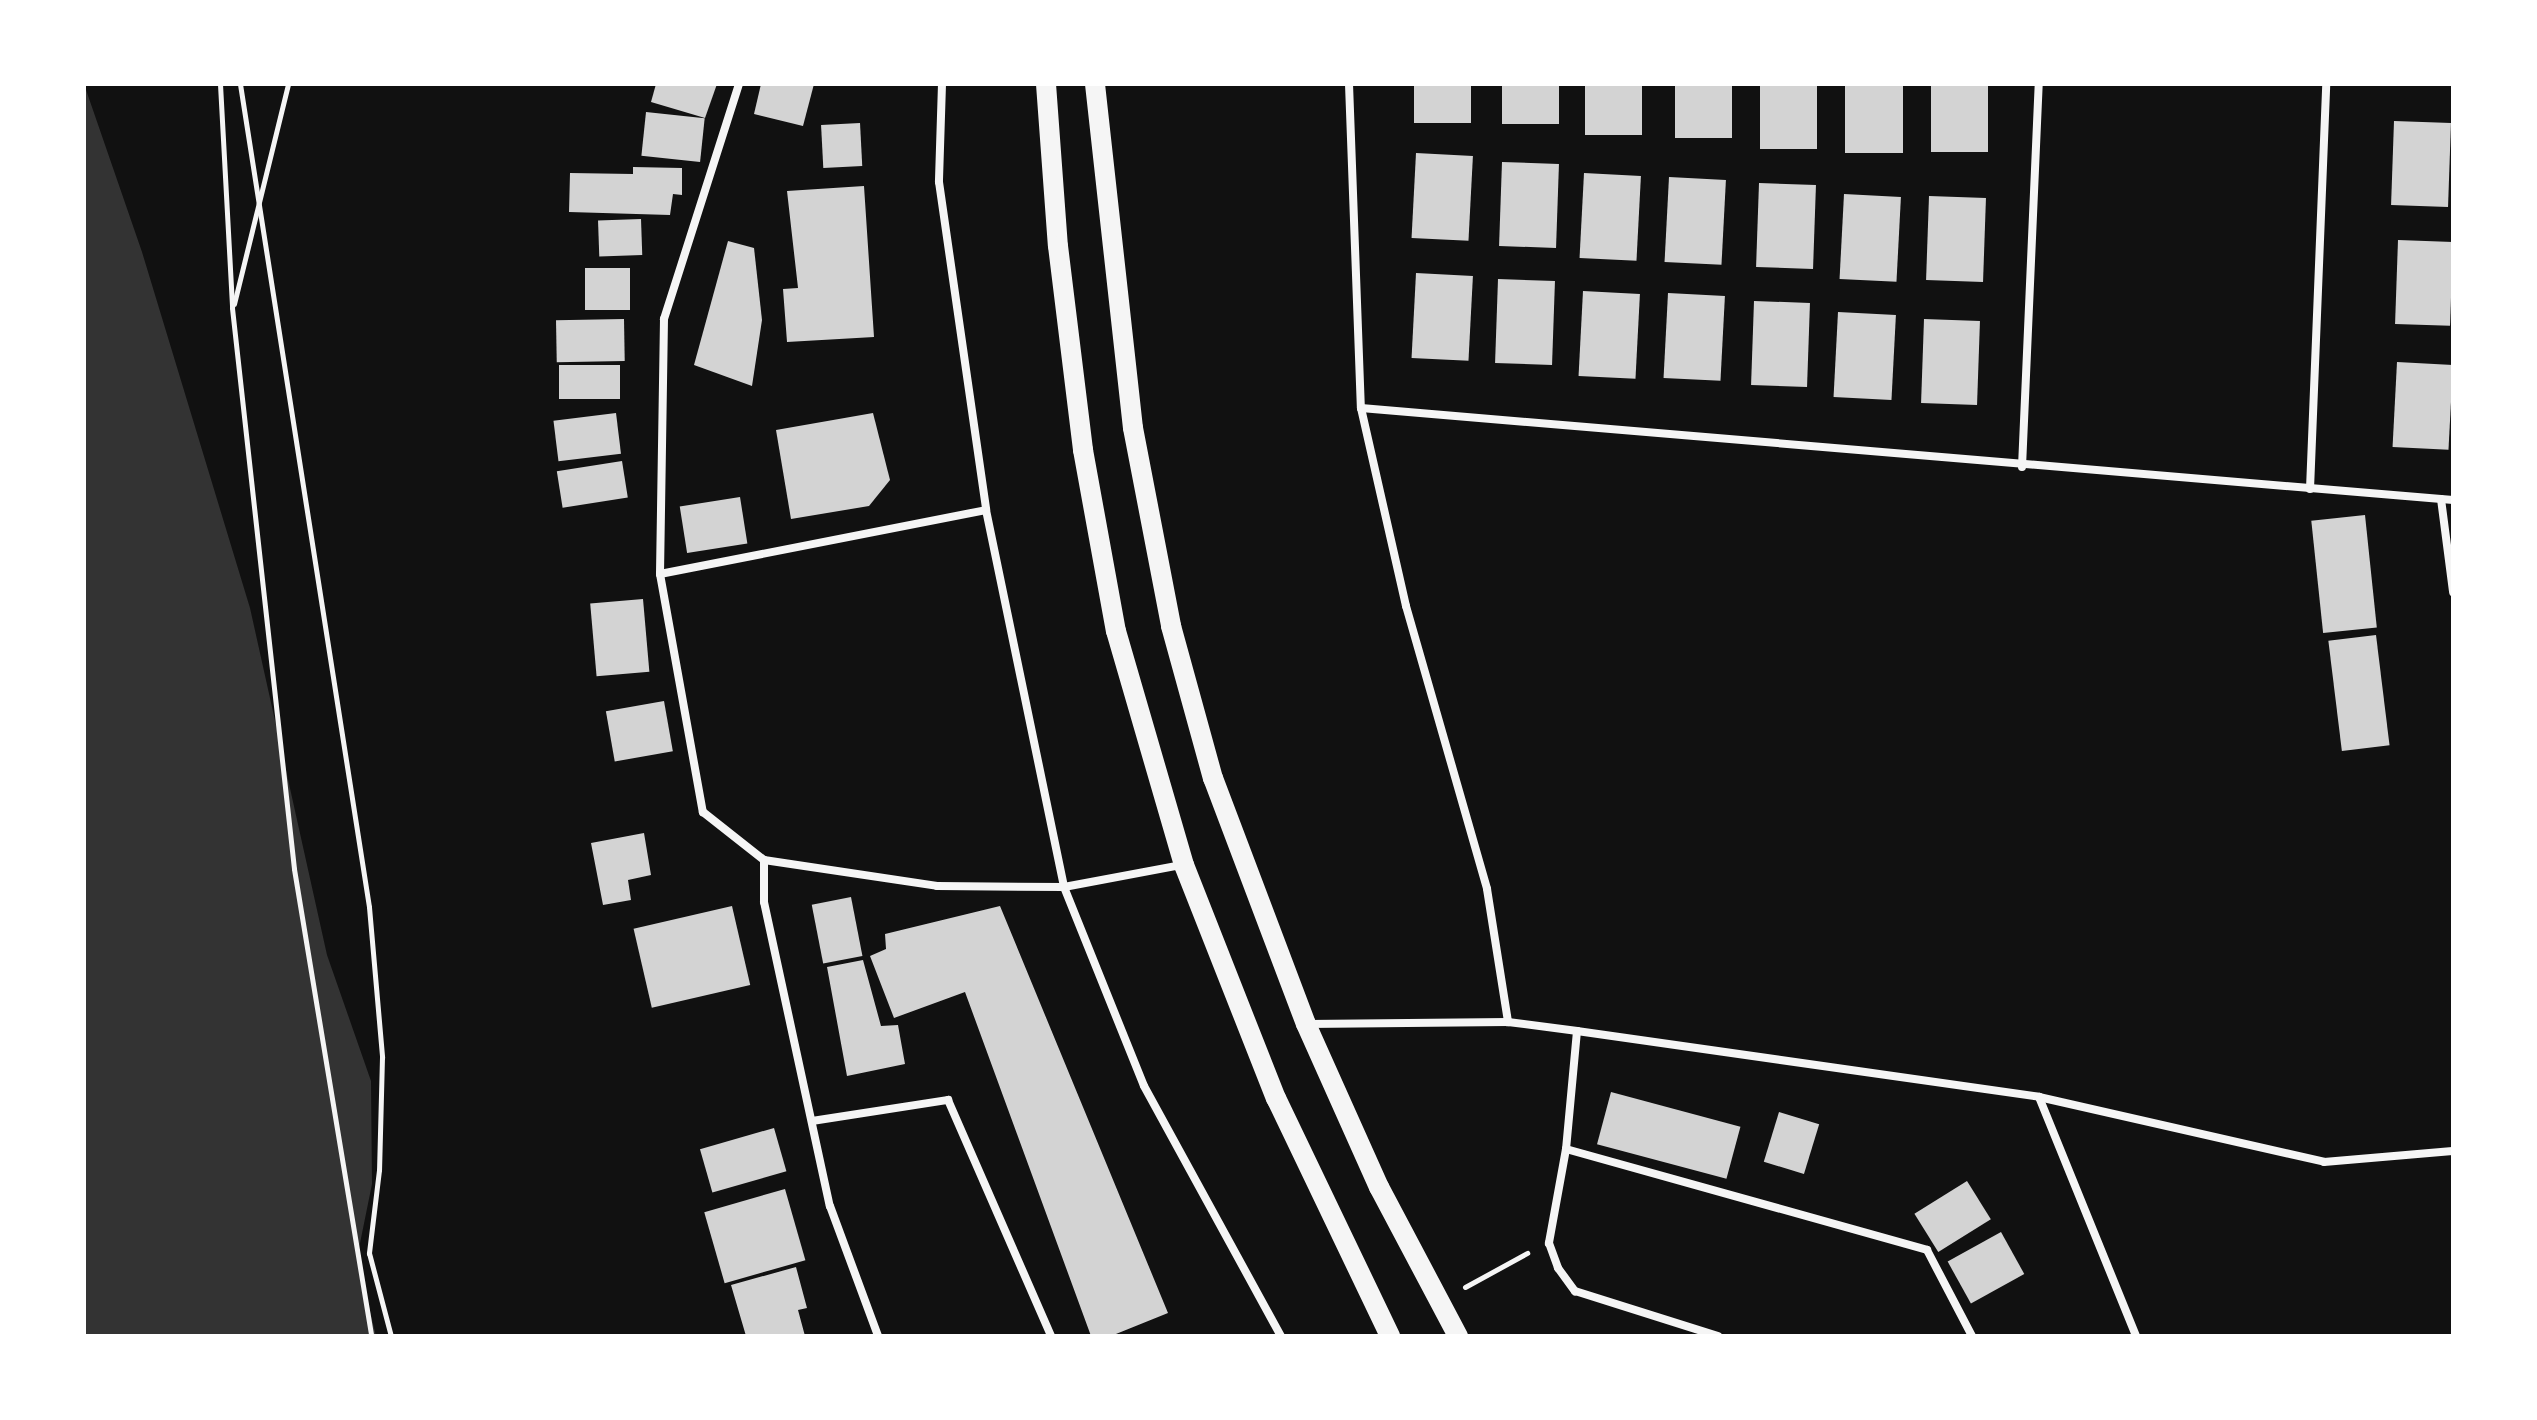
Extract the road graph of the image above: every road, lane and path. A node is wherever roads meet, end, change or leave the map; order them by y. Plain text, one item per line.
1 (220, 84) edge
2 (240, 84) edge
3 (288, 84) edge
4 (739, 84) edge
5 (942, 84) edge
6 (1046, 84) edge
7 (1095, 84) edge
8 (1349, 84) edge
9 (2039, 84) edge
10 (2326, 84) edge
11 (260, 201) junction
12 (232, 308) junction
13 (1361, 408) junction
14 (2022, 467) junction
15 (2310, 489) junction
16 (2441, 499) junction
17 (2453, 500) edge
18 (986, 510) junction
19 (660, 574) junction
20 (2453, 592) edge
21 (764, 860) junction
22 (1184, 865) junction
23 (1064, 887) junction
24 (1508, 1022) junction
25 (1306, 1024) junction
26 (1577, 1031) junction
27 (2039, 1097) junction
28 (812, 1121) junction
29 (1566, 1149) junction
30 (2453, 1151) edge
31 (1549, 1243) junction
32 (1438, 1302) junction
33 (371, 1336) edge
34 (391, 1336) edge
35 (878, 1336) edge
36 (1051, 1336) edge
37 (1281, 1336) edge
38 (1390, 1336) edge
39 (1458, 1336) edge
40 (1718, 1336) edge
41 (1972, 1336) edge
42 (2136, 1336) edge

1 - 12 path
2 - 11 path
3 - 11 path
4 - 19 street
5 - 18 street
6 - 22 main road
7 - 25 main road
8 - 13 street
9 - 14 street
10 - 15 street
11 - 12 path
11 - 34 path
12 - 33 path
13 - 14 street
13 - 24 street
14 - 15 street
15 - 16 street
16 - 17 street
16 - 20 street
18 - 19 street
18 - 23 street
19 - 21 street
21 - 23 street
21 - 28 street
22 - 23 street
22 - 38 main road
23 - 37 street
24 - 25 street
24 - 26 street
25 - 32 main road
26 - 27 street
26 - 29 street
27 - 30 street
27 - 42 street
28 - 35 street
28 - 36 street
29 - 31 street
29 - 41 street
31 - 32 path
31 - 40 street
32 - 39 main road

